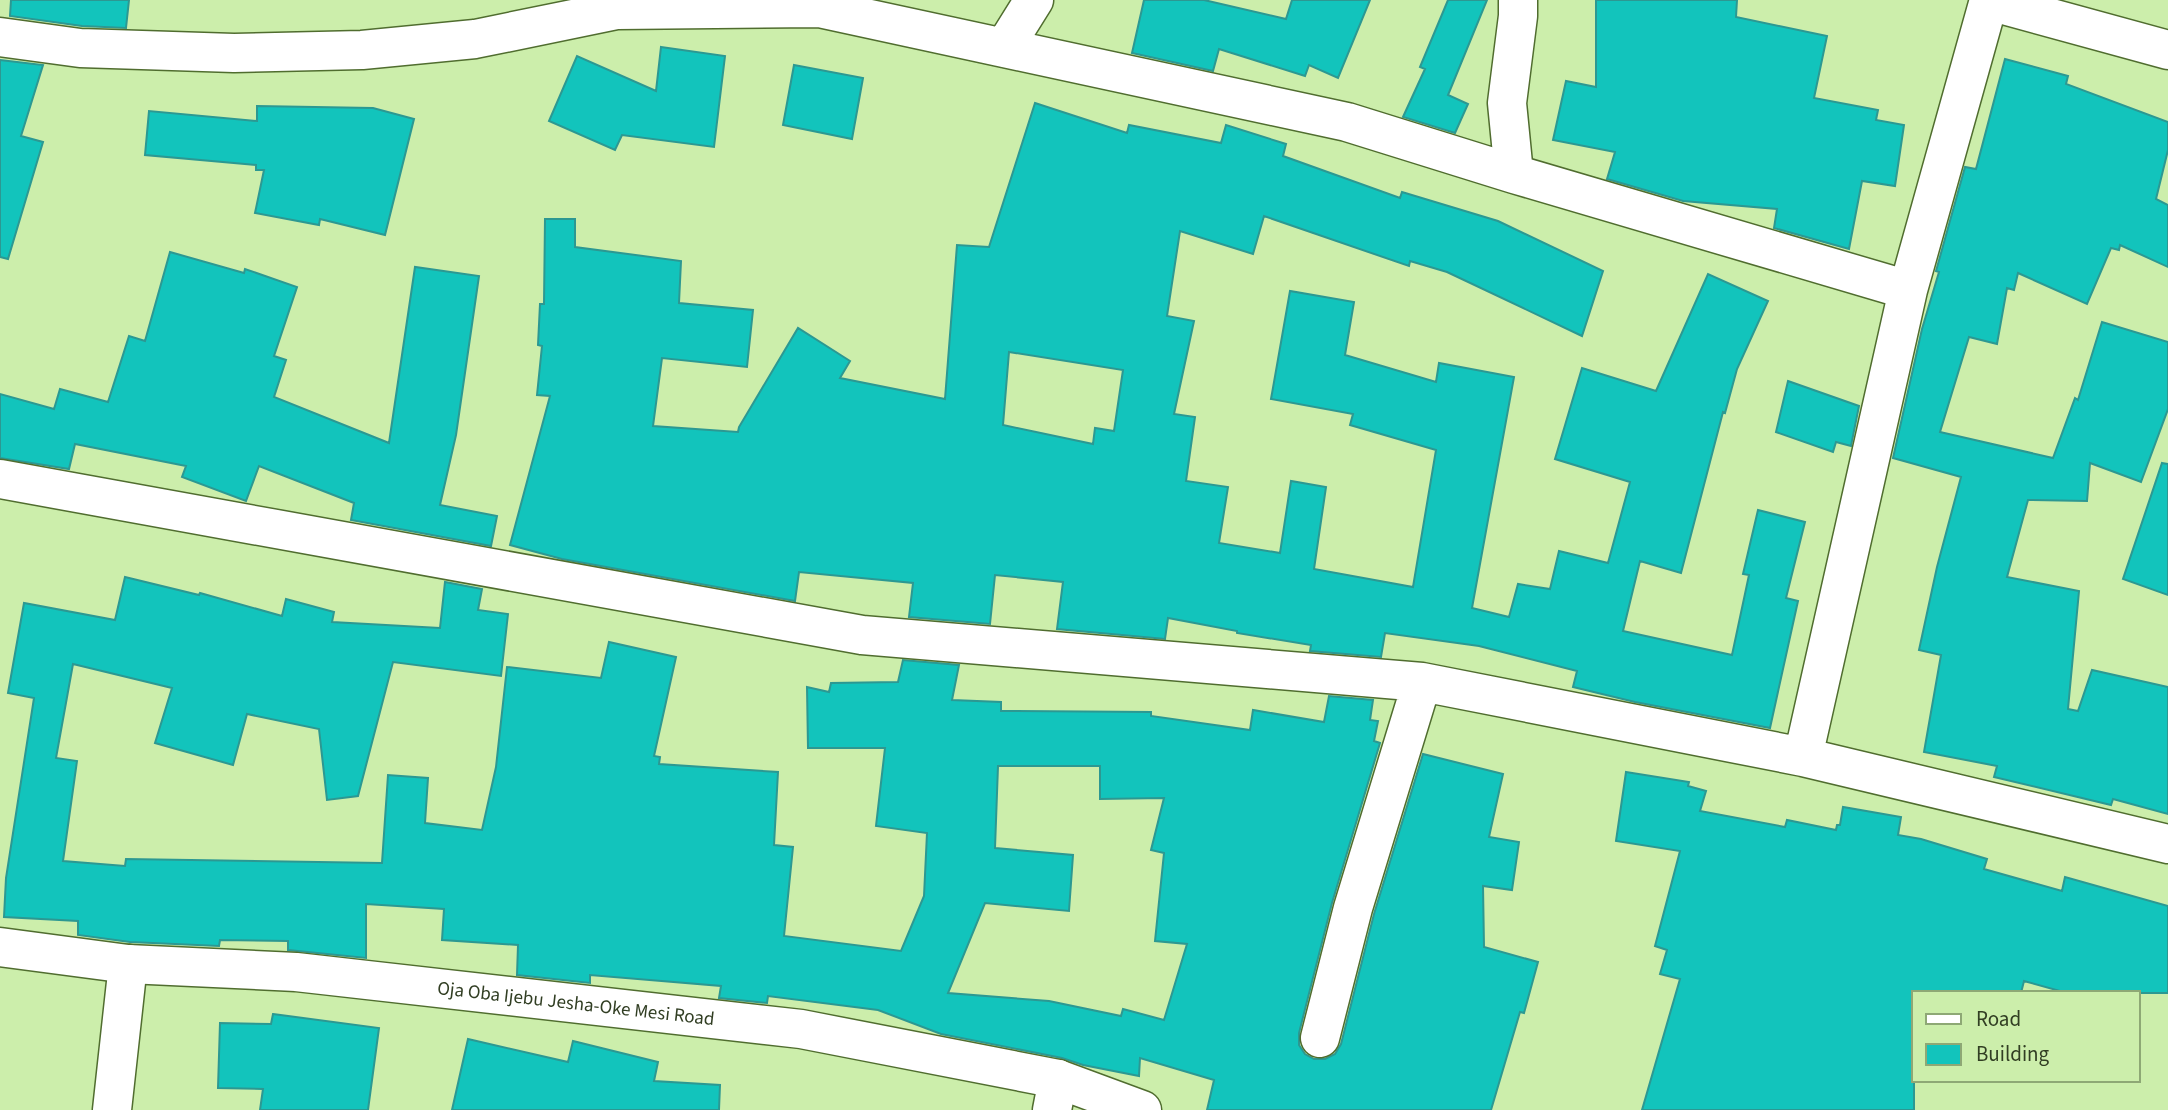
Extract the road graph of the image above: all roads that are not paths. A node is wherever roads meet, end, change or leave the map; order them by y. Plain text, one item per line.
1 (1034, 0) edge
2 (1518, 0) edge
3 (1989, 0) edge
4 (0, 37) edge
5 (1004, 48) junction
6 (2168, 50) edge
7 (1514, 174) junction
8 (1908, 290) junction
9 (0, 479) edge
10 (1422, 682) junction
11 (1802, 757) junction
12 (2168, 844) edge
13 (0, 947) edge
14 (128, 964) junction
15 (1320, 1038) dead end
16 (1055, 1094) edge
17 (112, 1110) edge
18 (1142, 1110) edge

1 - 5 street
2 - 7 street
3 - 6 street
3 - 8 street
4 - 5 street
5 - 7 street
7 - 8 street
8 - 11 street
9 - 10 street
10 - 11 street
10 - 15 street
11 - 12 street
13 - 14 street, Oja Oba Ijebu Jesha-Oke Mesi Road
14 - 16 street, Oja Oba Ijebu Jesha-Oke Mesi Road
14 - 17 street
16 - 18 street, Oja Oba Ijebu Jesha-Oke Mesi Road

